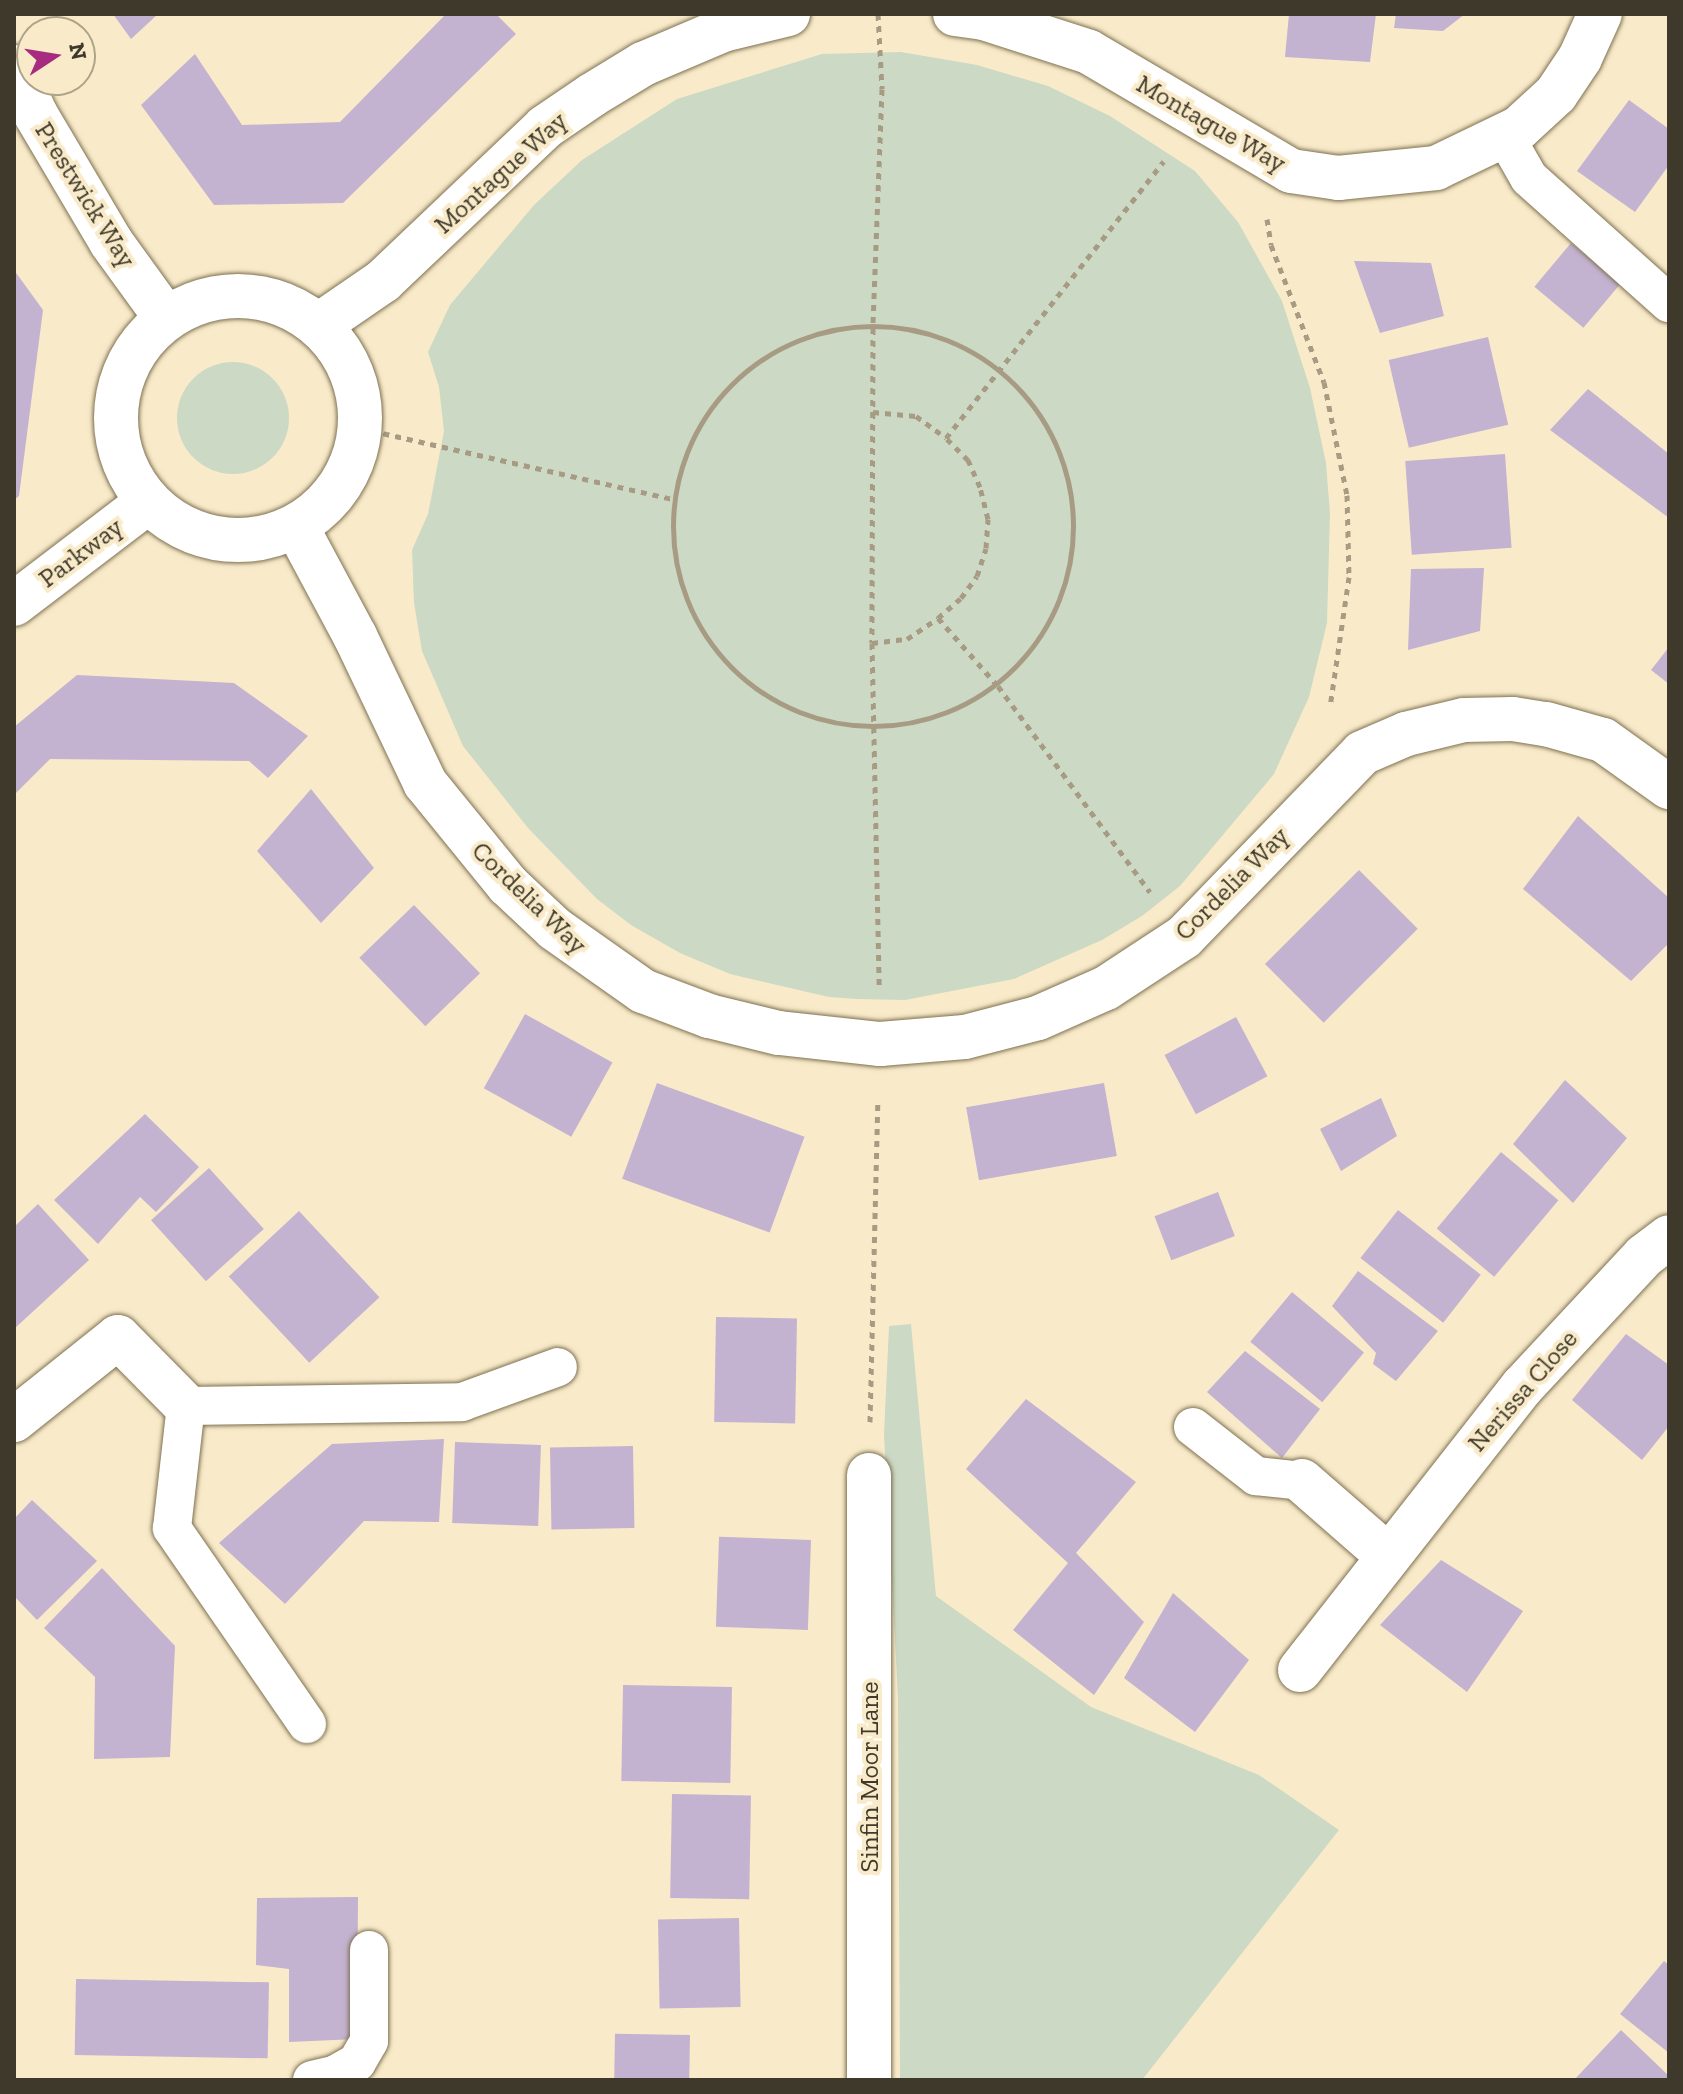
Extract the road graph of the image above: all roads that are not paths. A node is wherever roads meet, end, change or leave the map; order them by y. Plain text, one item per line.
1 (955, 14) edge
2 (1600, 14) edge
3 (774, 16) edge
4 (14, 67) edge
5 (25, 123) edge
6 (1505, 136) junction
7 (1669, 303) edge
8 (166, 318) junction
9 (319, 325) junction
10 (148, 502) junction
11 (296, 526) junction
12 (14, 604) edge
13 (1669, 787) edge
14 (1669, 1237) edge
15 (558, 1367) dead end
16 (186, 1406) junction
17 (14, 1420) edge
18 (1193, 1427) dead end
19 (869, 1475) road end
20 (1302, 1481) joint
21 (1388, 1556) junction
22 (1300, 1670) dead end
23 (307, 1724) dead end
24 (369, 1950) dead end
25 (312, 2080) edge
26 (869, 2080) edge

1 - 6 street, Montague Way
2 - 6 street, Montague Way
3 - 9 street, Montague Way
4 - 5 street, Prestwick Way
5 - 8 street, Prestwick Way
6 - 7 lane
8 - 9 street
8 - 10 street
9 - 11 street
10 - 11 street
10 - 12 street, Parkway
11 - 13 street, Cordelia Way
14 - 21 street, Nerissa Close
15 - 16 lane
16 - 17 street
16 - 23 lane
18 - 20 lane
19 - 26 street, Sinfin Moor Lane
20 - 21 street
21 - 22 street, Nerissa Close
24 - 25 lane

